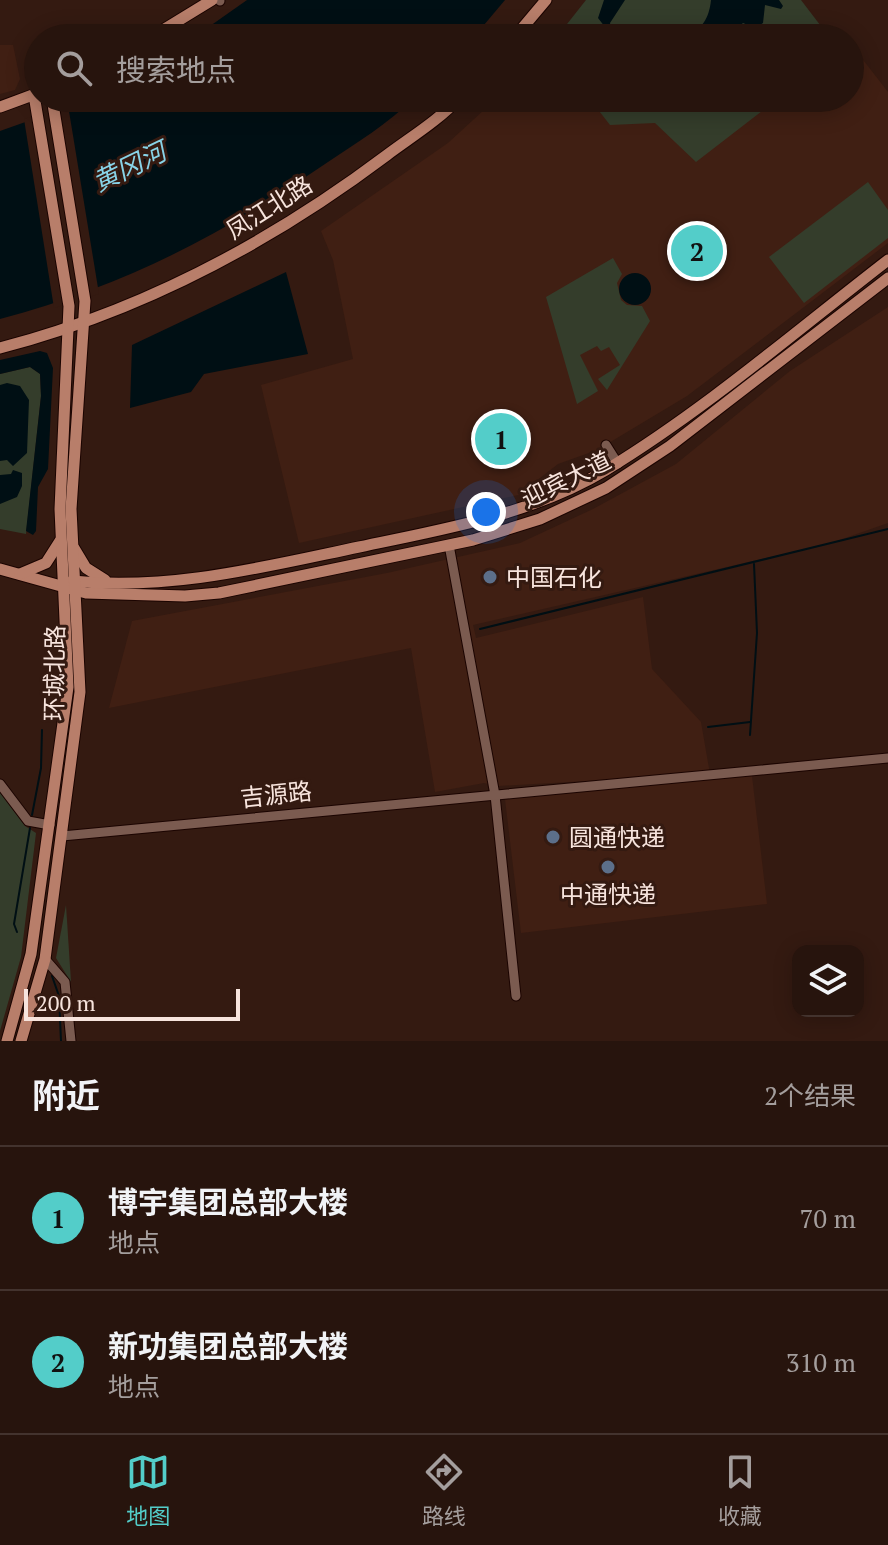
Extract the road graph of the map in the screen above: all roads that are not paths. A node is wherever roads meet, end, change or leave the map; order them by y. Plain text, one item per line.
1 (212, 0) edge
2 (546, 0) edge
3 (173, 24) edge
4 (526, 24) edge
5 (24, 98) edge
6 (0, 107) edge
7 (38, 112) edge
8 (54, 112) edge
9 (441, 112) edge
10 (888, 260) edge
11 (888, 278) edge
12 (83, 324) junction
13 (69, 329) junction
14 (0, 348) edge
15 (661, 434) junction
16 (606, 445) dead end
17 (670, 446) junction
18 (618, 464) dead end
19 (578, 483) junction
20 (584, 498) junction
21 (502, 514) junction
22 (507, 529) junction
23 (414, 535) junction
24 (66, 536) junction
25 (449, 545) junction
26 (417, 551) junction
27 (0, 569) edge
28 (18, 574) junction
29 (119, 583) junction
30 (67, 584) junction
31 (888, 758) edge
32 (0, 784) edge
33 (495, 795) junction
34 (50, 825) junction
35 (62, 831) junction
36 (45, 959) junction
37 (516, 996) dead end
38 (7, 1041) edge
39 (21, 1041) edge
40 (71, 1041) edge

1 - 3 main road
2 - 4 main road
5 - 6 main road
7 - 13 main road, 环城北路
8 - 12 main road, 环城北路
9 - 12 main road, 凤江北路
10 - 15 main road, 迎宾大道
11 - 17 main road, 迎宾大道
12 - 13 main road, 凤江北路
12 - 24 main road, 环城北路
13 - 14 main road, 凤江北路
13 - 24 main road, 环城北路
15 - 17 main road
15 - 19 main road, 迎宾大道
16 - 18 street
17 - 20 main road, 迎宾大道
19 - 20 main road
19 - 21 main road, 迎宾大道
20 - 22 main road, 迎宾大道
21 - 22 main road
21 - 23 main road, 迎宾大道
22 - 25 main road, 迎宾大道
23 - 26 main road
23 - 29 main road, 迎宾大道
24 - 28 main road
24 - 29 main road
24 - 30 main road, 环城北路
25 - 26 main road, 迎宾大道
25 - 33 street
26 - 30 main road, 迎宾大道
27 - 28 main road
28 - 30 main road
29 - 30 main road, 迎宾大道
30 - 34 main road, 环城北路
30 - 35 main road, 环城北路
31 - 33 street, 吉源路
32 - 34 street
33 - 35 street, 吉源路
33 - 37 street
34 - 35 main road
34 - 38 main road, 环城北路
35 - 36 main road, 环城北路
36 - 39 main road, 环城北路
36 - 40 street

